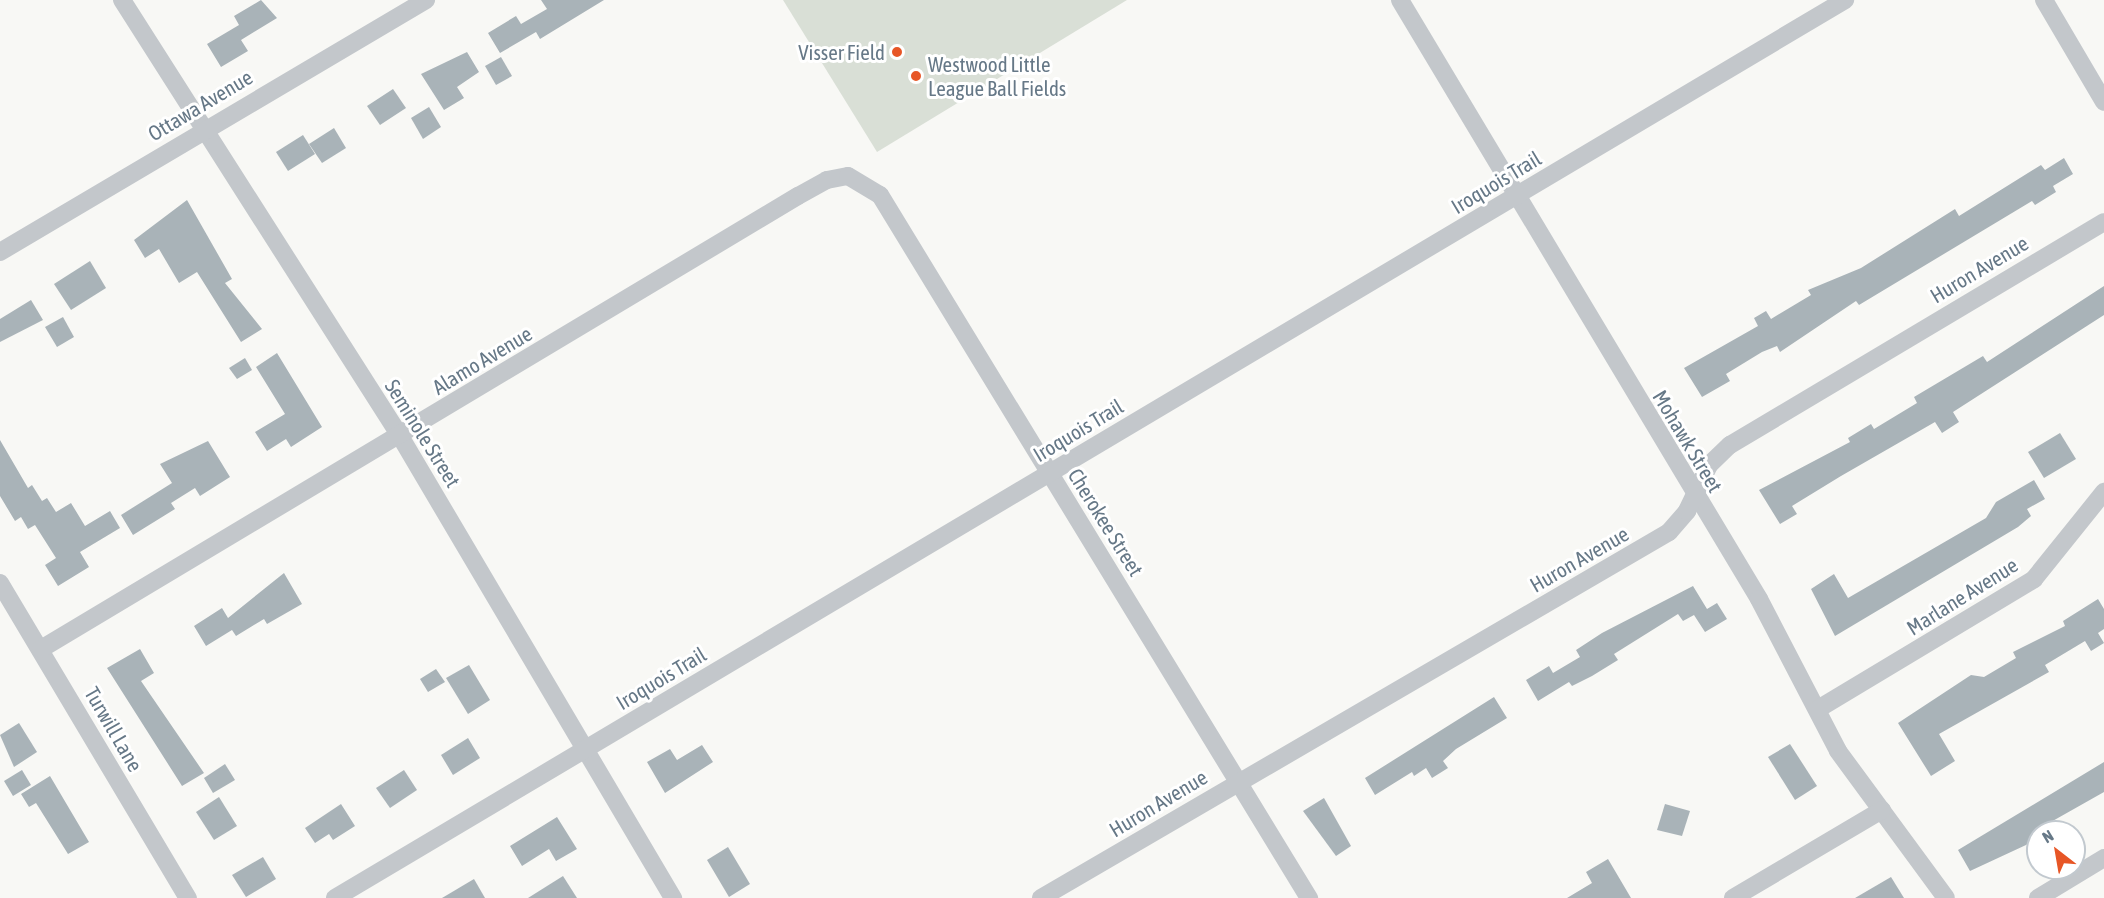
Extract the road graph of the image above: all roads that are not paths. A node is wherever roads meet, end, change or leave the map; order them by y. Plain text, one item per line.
1 (122, 0) edge
2 (426, 0) edge
3 (1400, 0) edge
4 (1845, 0) edge
5 (2044, 0) edge
6 (2104, 102) edge
7 (201, 130) junction
8 (857, 179) joint
9 (1518, 195) junction
10 (2104, 222) edge
11 (0, 252) edge
12 (400, 436) junction
13 (1050, 473) junction
14 (2104, 492) edge
15 (1694, 495) junction
16 (0, 584) edge
17 (41, 649) junction
18 (1818, 709) junction
19 (584, 750) junction
20 (1239, 781) junction
21 (1882, 810) junction
22 (2104, 858) edge
23 (188, 898) edge
24 (335, 898) edge
25 (673, 898) edge
26 (1041, 898) edge
27 (1309, 898) edge
28 (1733, 898) edge
29 (1946, 898) edge
30 (2038, 898) edge

1 - 7 street, Seminole Street
2 - 7 street, Ottawa Avenue
3 - 9 street, Mohawk Street
4 - 9 street, Iroquois Trail
5 - 6 street
7 - 11 street, Ottawa Avenue
7 - 12 street, Seminole Street
8 - 12 street, Alamo Avenue
8 - 13 street, Cherokee Street
9 - 13 street, Iroquois Trail
9 - 15 street, Mohawk Street
10 - 15 street, Huron Avenue
12 - 17 street, Alamo Avenue
12 - 19 street, Seminole Street
13 - 19 street, Iroquois Trail
13 - 20 street, Cherokee Street
14 - 18 street, Marlane Avenue
15 - 18 street, Mohawk Street
15 - 20 street, Huron Avenue
16 - 17 street, Turwill Lane
17 - 23 street, Turwill Lane
18 - 21 street, Mohawk Street
19 - 24 street, Iroquois Trail
19 - 25 street, Seminole Street
20 - 26 street, Huron Avenue
20 - 27 street, Cherokee Street
21 - 28 street
21 - 29 street, Mohawk Street
22 - 30 street

